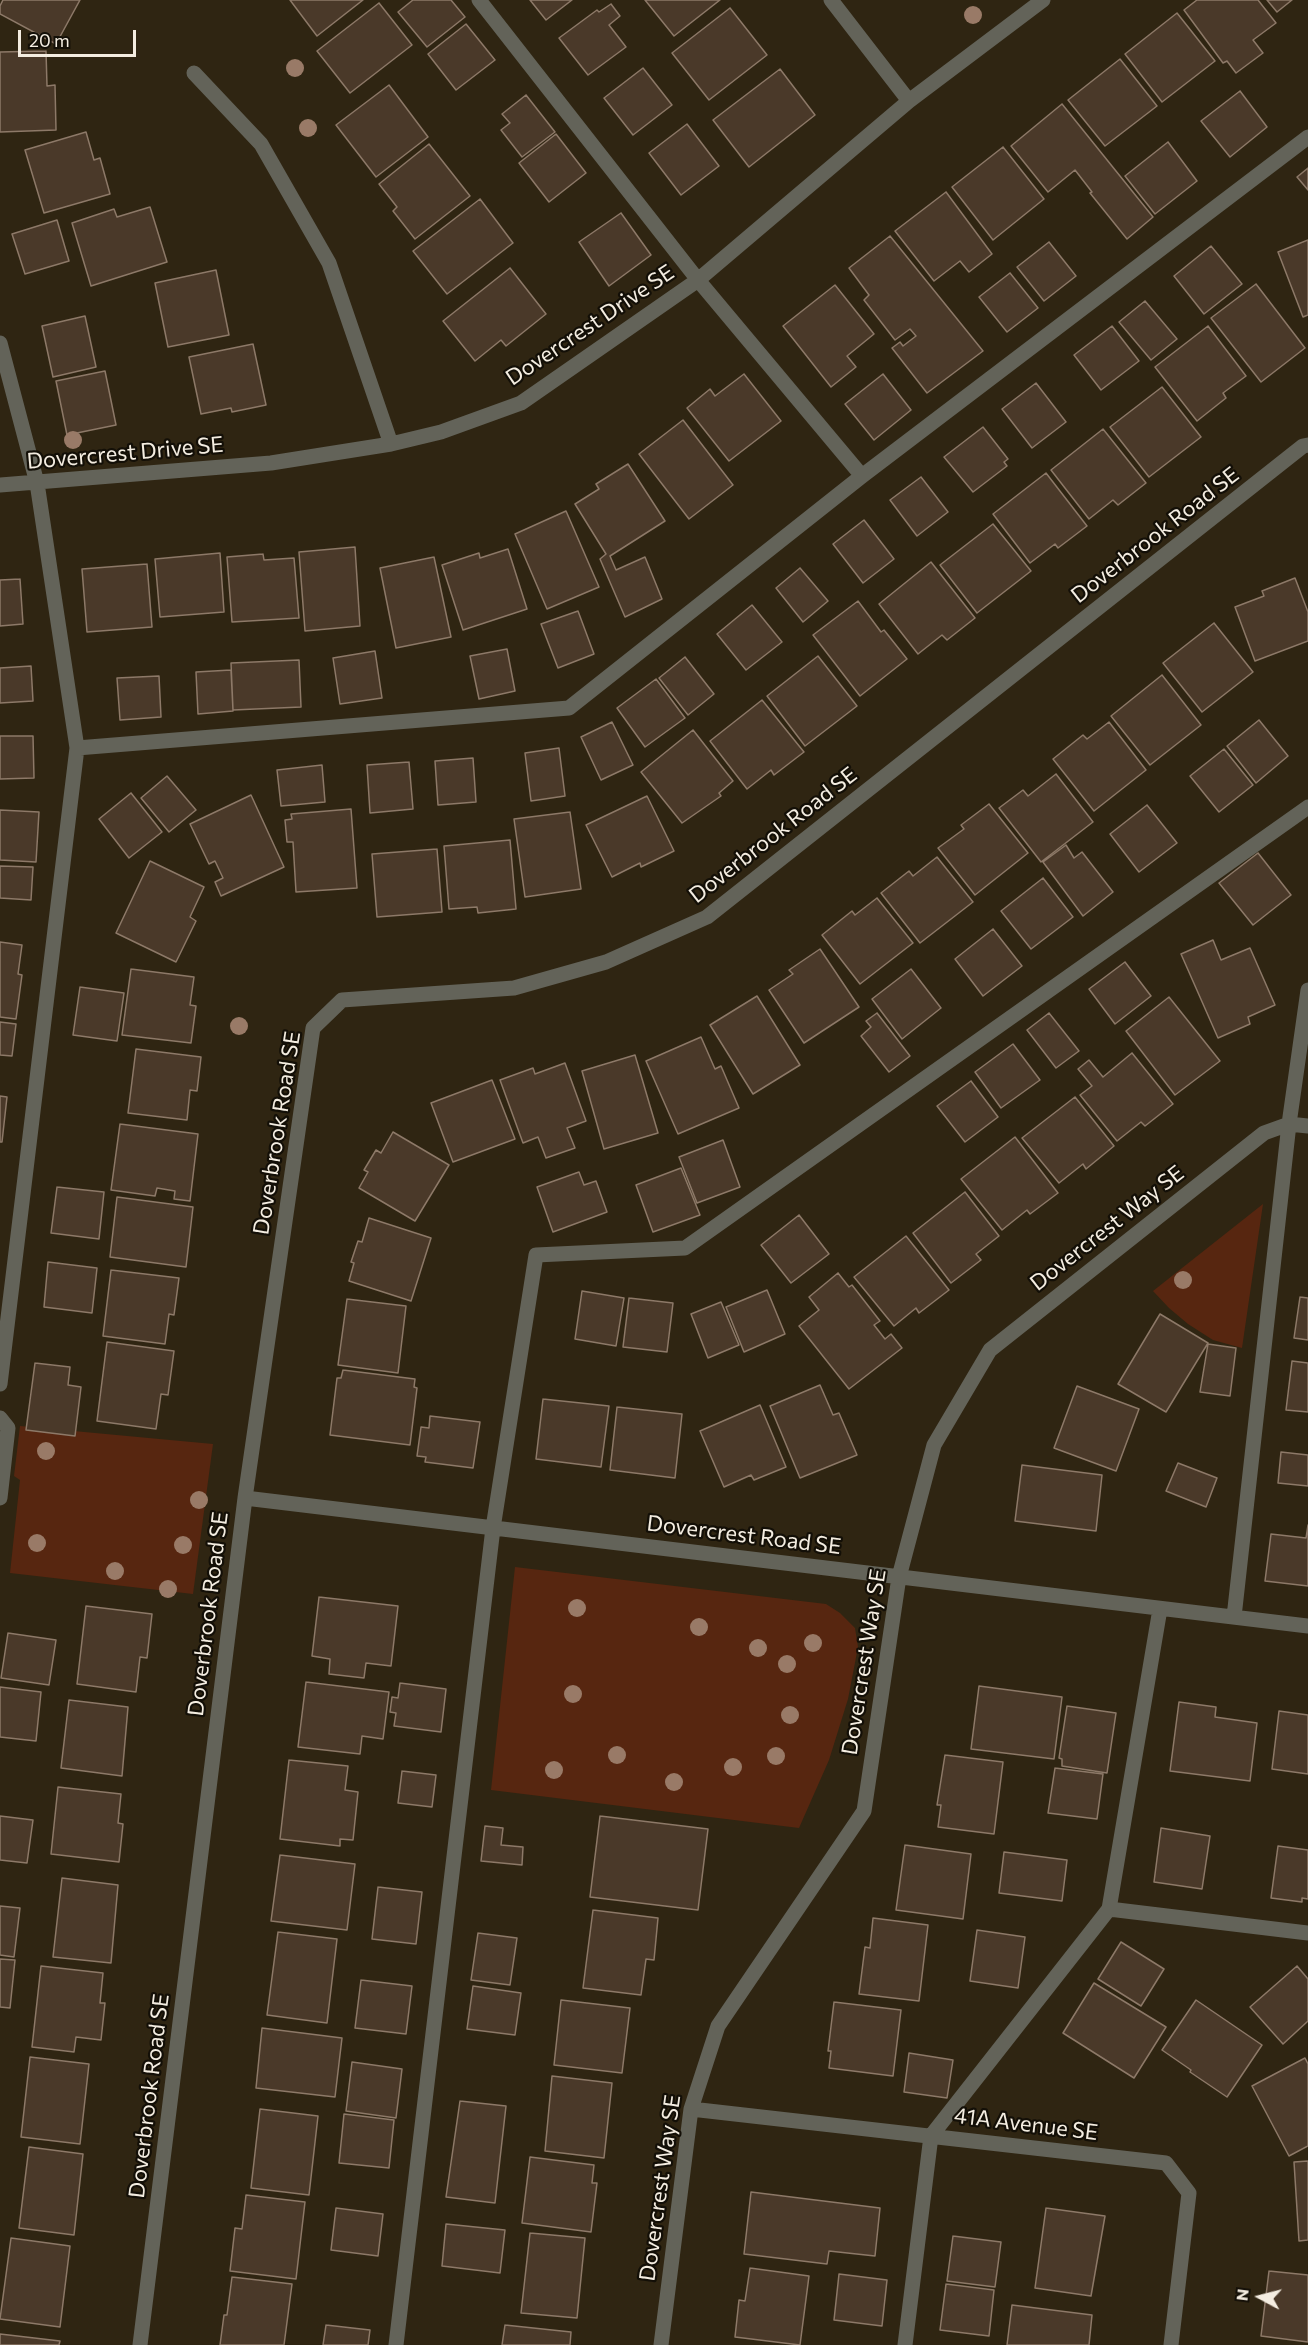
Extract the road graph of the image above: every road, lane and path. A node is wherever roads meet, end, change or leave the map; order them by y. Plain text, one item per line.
1 (479, 0) edge
2 (831, 0) edge
3 (1043, 0) edge
4 (194, 73) dead end
5 (909, 101) junction
6 (1308, 136) edge
7 (698, 280) junction
8 (0, 342) edge
9 (391, 444) junction
10 (1308, 445) edge
11 (862, 476) junction
12 (37, 483) junction
13 (0, 485) edge
14 (77, 748) junction
15 (1308, 807) edge
16 (1308, 990) edge
17 (1289, 1124) junction
18 (1308, 1126) edge
19 (0, 1384) edge
20 (0, 1418) edge
21 (0, 1498) edge
22 (245, 1498) junction
23 (493, 1528) junction
24 (899, 1577) junction
25 (1160, 1609) junction
26 (1234, 1617) junction
27 (1308, 1626) edge
28 (1109, 1909) junction
29 (1308, 1933) edge
30 (691, 2109) junction
31 (931, 2136) junction
32 (140, 2345) edge
33 (396, 2345) edge
34 (661, 2345) edge
35 (905, 2345) edge
36 (1171, 2345) edge

1 - 7 street
2 - 5 street
3 - 5 street, Dovercrest Drive SE
4 - 9 street
5 - 7 street, Dovercrest Drive SE
6 - 11 street
7 - 9 street, Dovercrest Drive SE
7 - 11 street
8 - 12 street
9 - 12 street, Dovercrest Drive SE
10 - 22 street, Doverbrook Road SE
11 - 14 street
12 - 13 street, Dovercrest Drive SE
12 - 14 street
14 - 19 street
15 - 23 street
16 - 17 street
17 - 18 street, Dovercrest Way SE
17 - 24 street, Dovercrest Way SE
17 - 26 street
20 - 21 street
22 - 23 street, Dovercrest Road SE
22 - 32 street, Doverbrook Road SE
23 - 24 street, Dovercrest Road SE
23 - 33 street
24 - 25 street, Dovercrest Road SE
24 - 30 street, Dovercrest Way SE
25 - 26 street, Dovercrest Road SE
25 - 28 street
26 - 27 street, Dovercrest Road SE
28 - 29 street
28 - 31 street
30 - 31 street, 41A Avenue SE
30 - 34 street, Dovercrest Way SE
31 - 35 street
31 - 36 street, 41A Avenue SE

